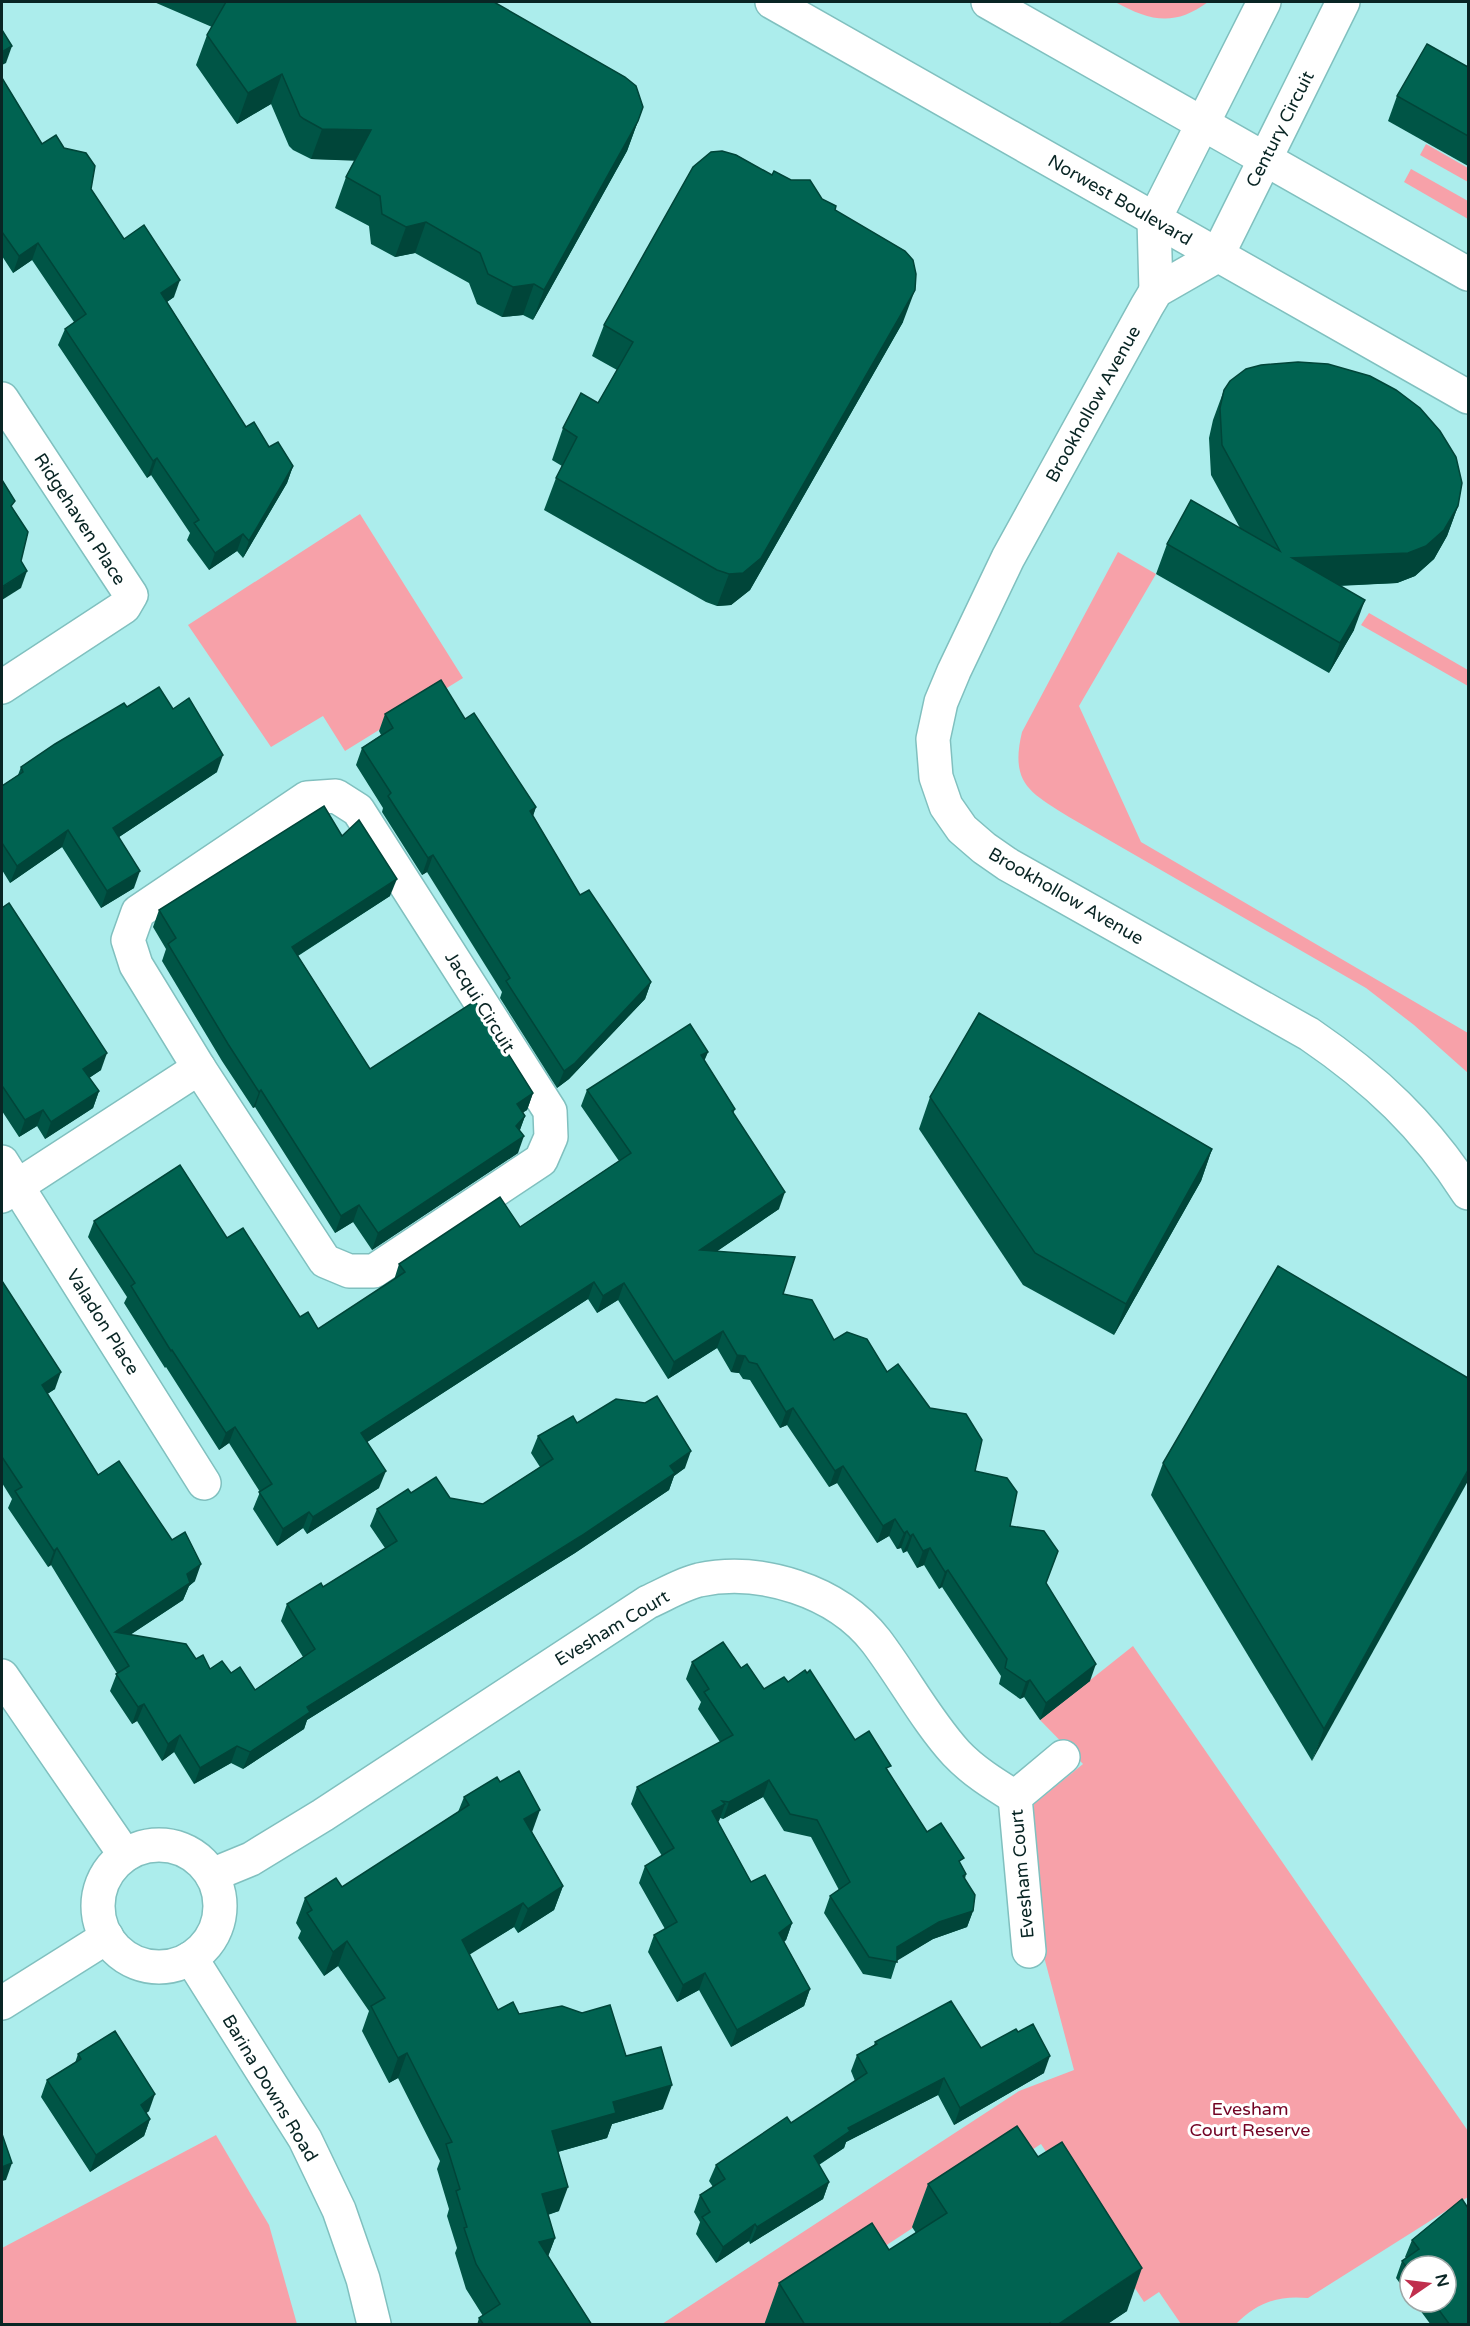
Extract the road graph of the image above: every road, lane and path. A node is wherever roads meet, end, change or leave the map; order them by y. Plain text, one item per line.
1 (772, 2) edge
2 (988, 2) edge
3 (1264, 2) edge
4 (1343, 2) edge
5 (1202, 123) junction
6 (1264, 159) junction
7 (1154, 220) junction
8 (1217, 256) junction
9 (1468, 274) edge
10 (1156, 291) junction
11 (1468, 397) edge
12 (2, 399) edge
13 (2, 687) edge
14 (199, 1068) junction
15 (7, 1181) edge
16 (1468, 1193) edge
17 (204, 1483) dead end
18 (2, 1676) edge
19 (1064, 1757) dead end
20 (1015, 1797) junction
21 (124, 1855) junction
22 (212, 1875) junction
23 (107, 1937) junction
24 (1029, 1952) dead end
25 (191, 1958) junction
26 (2, 2003) edge
27 (374, 2325) edge

1 - 7 street, Norwest Boulevard
2 - 5 street
3 - 5 street
4 - 6 street, Century Circuit
5 - 6 street
5 - 7 street
6 - 8 street, Century Circuit
6 - 9 street
7 - 8 street, Norwest Boulevard
7 - 10 street
8 - 10 street
8 - 11 street, Norwest Boulevard
10 - 16 street, Brookhollow Avenue
12 - 13 street, Ridgehaven Place
14 - 14 street, Jacqui Circuit
14 - 15 street
15 - 17 street, Valadon Place
18 - 21 street
19 - 20 street, Evesham Court
20 - 22 street, Evesham Court
20 - 24 street, Evesham Court
21 - 22 street
21 - 23 street
22 - 25 street
23 - 25 street
23 - 26 street
25 - 27 street, Barina Downs Road

